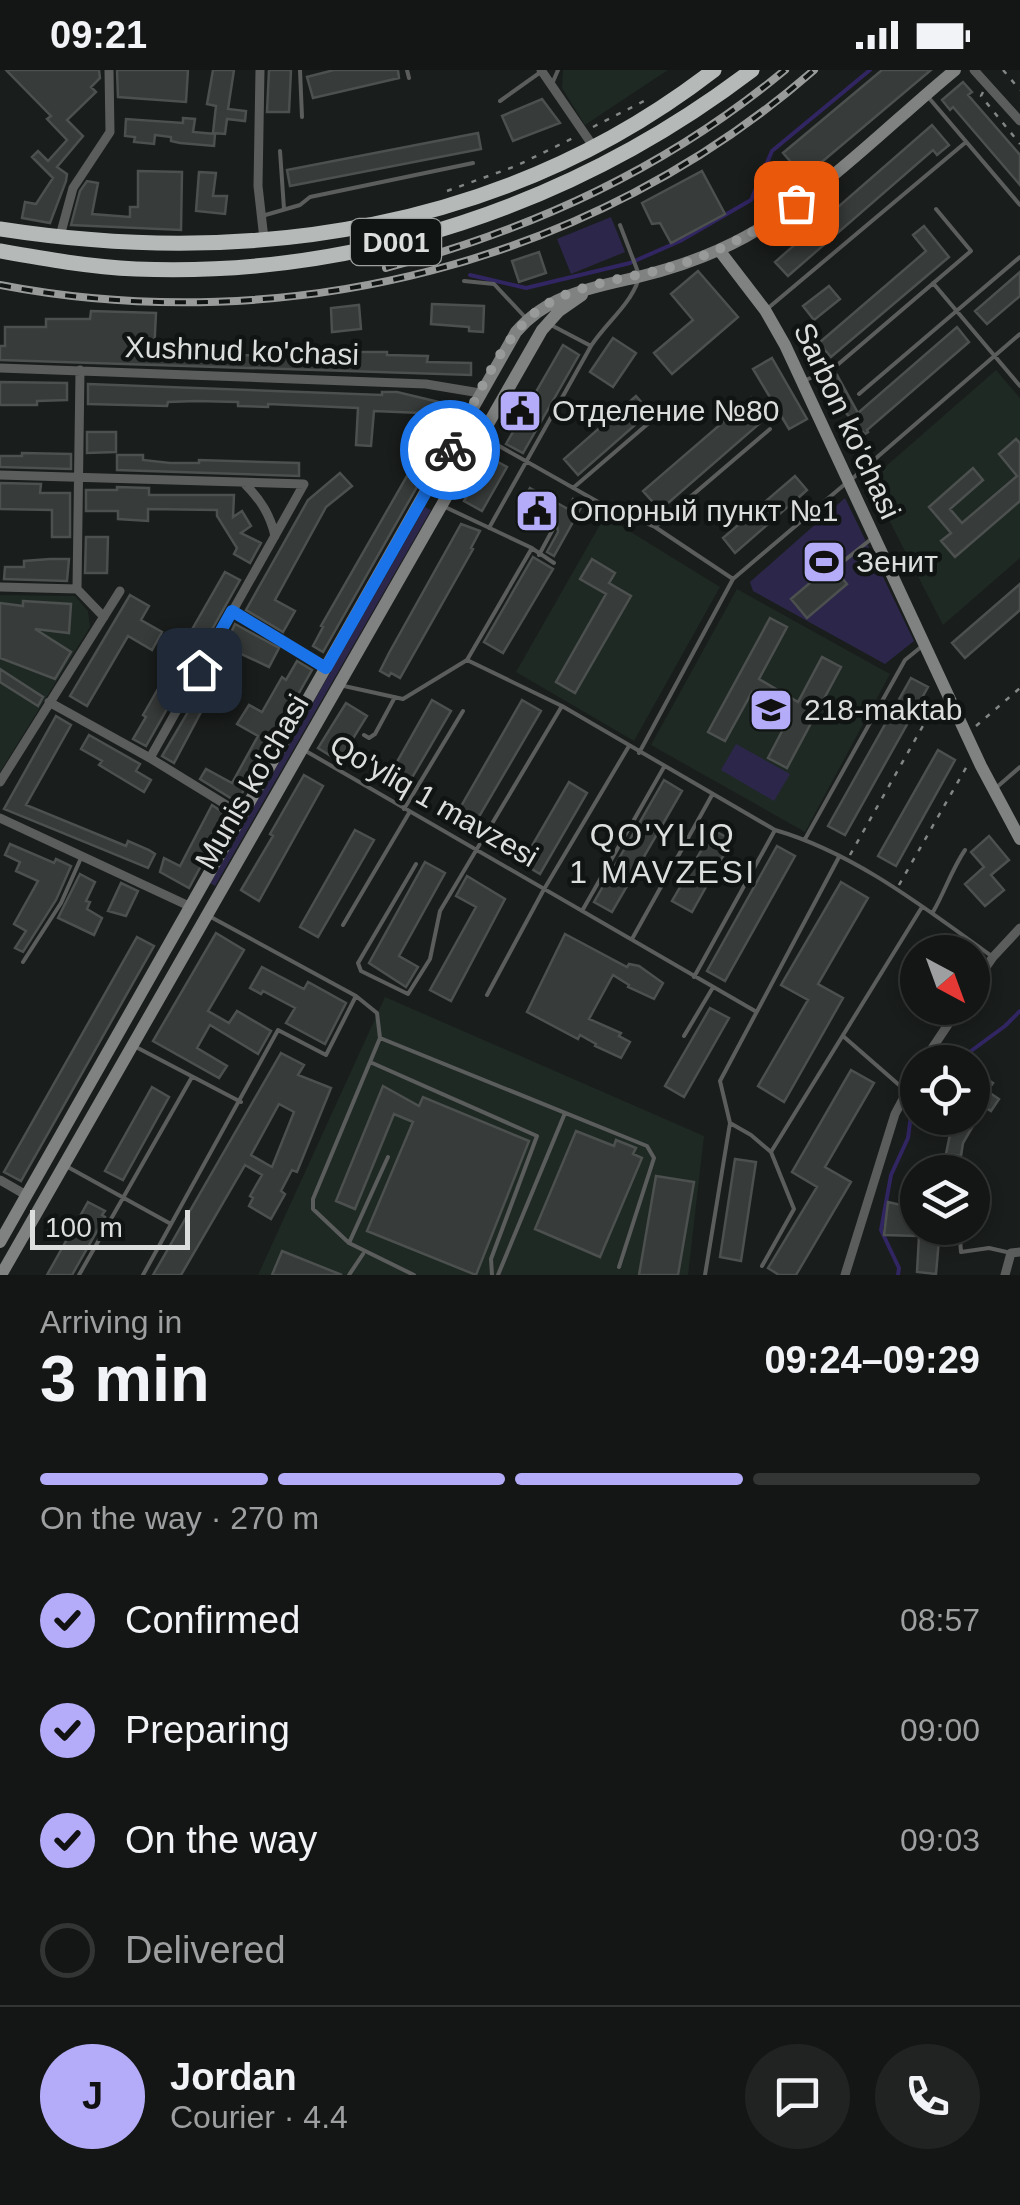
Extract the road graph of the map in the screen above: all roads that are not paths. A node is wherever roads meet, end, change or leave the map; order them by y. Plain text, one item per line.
1 (109, 70) edge
2 (260, 70) edge
3 (300, 70) edge
4 (407, 70) edge
5 (558, 70) edge
6 (714, 70) edge
7 (752, 70) edge
8 (955, 70) edge
9 (541, 71) edge
10 (979, 72) edge
11 (408, 78) dead end
12 (552, 84) junction
13 (926, 95) junction
14 (500, 101) dead end
15 (302, 116) dead end
16 (1020, 121) edge
17 (966, 142) junction
18 (593, 146) junction
19 (280, 151) dead end
20 (472, 163) dead end
21 (1020, 205) edge
22 (936, 209) dead end
23 (284, 210) junction
24 (262, 216) junction
25 (620, 225) dead end
26 (0, 230) edge
27 (60, 239) junction
28 (264, 242) junction
29 (719, 250) junction
30 (0, 252) edge
31 (1020, 257) edge
32 (640, 276) junction
33 (464, 282) dead end
34 (602, 284) junction
35 (933, 284) junction
36 (766, 310) junction
37 (956, 312) junction
38 (528, 319) junction
39 (547, 323) junction
40 (1020, 334) edge
41 (591, 346) junction
42 (994, 356) junction
43 (0, 368) edge
44 (80, 370) junction
45 (802, 382) junction
46 (1020, 386) edge
47 (480, 393) junction
48 (859, 394) dead end
49 (656, 416) dead end
50 (467, 419) junction
51 (770, 429) dead end
52 (482, 432) junction
53 (526, 461) junction
54 (0, 475) edge
55 (80, 478) junction
56 (848, 481) junction
57 (243, 482) junction
58 (574, 488) junction
59 (425, 497) junction
60 (441, 505) junction
61 (489, 528) junction
62 (655, 528) junction
63 (553, 529) dead end
64 (275, 536) junction
65 (875, 538) junction
66 (532, 548) junction
67 (539, 555) junction
68 (554, 563) dead end
69 (840, 564) dead end
70 (733, 579) junction
71 (0, 587) edge
72 (77, 589) junction
73 (120, 591) dead end
74 (232, 611) junction
75 (104, 616) junction
76 (925, 644) junction
77 (467, 660) junction
78 (326, 668) junction
79 (338, 682) junction
80 (395, 698) junction
81 (50, 702) junction
82 (562, 706) junction
83 (463, 710) dead end
84 (364, 735) dead end
85 (629, 746) junction
86 (300, 748) junction
87 (640, 753) junction
88 (150, 758) junction
89 (664, 767) junction
90 (1020, 768) edge
91 (0, 782) edge
92 (993, 790) junction
93 (712, 794) junction
94 (406, 812) junction
95 (240, 814) junction
96 (0, 818) edge
97 (776, 830) junction
98 (1020, 838) edge
99 (805, 839) junction
100 (965, 850) dead end
101 (474, 851) junction
102 (83, 854) junction
103 (838, 857) junction
104 (416, 864) dead end
105 (544, 891) junction
106 (189, 906) junction
107 (922, 908) junction
108 (581, 912) junction
109 (205, 914) junction
110 (932, 914) junction
111 (344, 925) dead end
112 (1020, 928) edge
113 (631, 941) junction
114 (993, 956) junction
115 (990, 960) edge
116 (23, 962) dead end
117 (694, 977) junction
118 (712, 988) junction
119 (488, 995) dead end
120 (356, 996) junction
121 (754, 1011) junction
122 (120, 1027) junction
123 (684, 1036) dead end
124 (843, 1036) junction
125 (380, 1038) junction
126 (134, 1040) junction
127 (370, 1062) junction
128 (192, 1077) junction
129 (900, 1086) edge
130 (241, 1102) junction
131 (900, 1106) edge
132 (565, 1113) junction
133 (730, 1123) junction
134 (772, 1152) junction
135 (48, 1156) junction
136 (388, 1157) dead end
137 (64, 1164) junction
138 (0, 1180) edge
139 (26, 1195) junction
140 (123, 1198) junction
141 (171, 1224) junction
142 (0, 1242) edge
143 (349, 1243) junction
144 (960, 1245) edge
145 (1016, 1252) edge
146 (364, 1253) junction
147 (762, 1266) dead end
148 (619, 1267) dead end
149 (0, 1275) edge
150 (79, 1275) edge
151 (142, 1275) edge
152 (349, 1275) edge
153 (414, 1275) edge
154 (495, 1275) edge
155 (705, 1275) edge
156 (845, 1275) edge
157 (1005, 1275) edge

1 - 27 street
2 - 24 street
3 - 15 lane
4 - 11 lane
5 - 12 lane
6 - 18 highway, D001
7 - 30 highway, D001
8 - 13 street, Munis ko'chasi
9 - 12 street
9 - 14 lane
10 - 16 street
12 - 18 street
13 - 17 lane
13 - 29 street, Munis ko'chasi
17 - 21 lane
17 - 36 lane
18 - 28 highway, D001
19 - 23 lane
20 - 23 lane
22 - 35 lane
23 - 24 lane
24 - 28 street
25 - 32 lane
26 - 27 highway, D001
27 - 28 highway, D001
29 - 32 street, Munis ko'chasi
29 - 36 street, Sarbon ko'chasi
31 - 37 lane
32 - 34 street, Munis ko'chasi
32 - 41 lane
33 - 38 lane
34 - 38 street, Munis ko'chasi
34 - 39 street, Munis ko'chasi
35 - 37 lane
35 - 45 lane
36 - 45 street, Sarbon ko'chasi
37 - 42 lane
37 - 48 lane
38 - 47 street, Munis ko'chasi
39 - 41 lane
39 - 52 street, Munis ko'chasi
40 - 42 lane
41 - 53 lane
42 - 46 lane
42 - 56 lane
43 - 44 street, Xushnud ko'chasi
44 - 47 street, Xushnud ko'chasi
44 - 55 street
45 - 56 street, Sarbon ko'chasi
47 - 50 street, Munis ko'chasi
49 - 58 lane
50 - 52 street
50 - 59 street, Munis ko'chasi
51 - 62 lane
52 - 53 lane
52 - 60 street, Munis ko'chasi
53 - 58 lane
53 - 61 lane
54 - 55 street
55 - 57 street
55 - 72 street
56 - 65 street, Sarbon ko'chasi
56 - 70 lane
57 - 64 street
57 - 64 street
58 - 62 lane
59 - 60 street
59 - 78 street, Munis ko'chasi
60 - 61 lane
60 - 79 street, Munis ko'chasi
61 - 66 lane
62 - 70 lane
63 - 67 lane
64 - 74 street
65 - 69 lane
65 - 76 street, Sarbon ko'chasi
66 - 67 lane
66 - 77 lane
67 - 68 lane
70 - 87 lane
71 - 72 street
72 - 75 street
73 - 75 street
74 - 78 lane
74 - 88 street
75 - 81 street
76 - 92 street, Sarbon ko'chasi
76 - 99 lane
77 - 80 lane
77 - 82 lane
78 - 95 street, Munis ko'chasi
79 - 80 lane
79 - 86 street, Munis ko'chasi
80 - 84 lane
81 - 88 street
81 - 91 street
82 - 85 lane
82 - 101 lane
83 - 94 lane
85 - 87 lane
85 - 105 lane
86 - 94 lane, Qo'yliq 1 mavzesi
86 - 109 street, Munis ko'chasi
87 - 89 lane
88 - 95 street
89 - 93 lane
89 - 108 lane
90 - 92 lane
92 - 98 street, Sarbon ko'chasi
93 - 97 lane
93 - 113 lane
94 - 101 lane, Qo'yliq 1 mavzesi
94 - 111 lane
95 - 106 street, Munis ko'chasi
96 - 102 street
97 - 99 lane
97 - 117 lane
99 - 103 lane
100 - 110 lane
101 - 104 lane
101 - 105 lane, Qo'yliq 1 mavzesi
102 - 106 street
102 - 116 lane
103 - 107 lane
103 - 121 lane
105 - 108 lane, Qo'yliq 1 mavzesi
105 - 119 lane
106 - 109 street
106 - 122 street, Munis ko'chasi
107 - 110 lane
107 - 124 lane
108 - 113 lane, Qo'yliq 1 mavzesi
109 - 120 lane
109 - 126 street, Munis ko'chasi
110 - 114 lane
112 - 114 street
113 - 117 lane, Qo'yliq 1 mavzesi
114 - 115 street
117 - 118 lane, Qo'yliq 1 mavzesi
118 - 121 lane, Qo'yliq 1 mavzesi
118 - 123 lane
120 - 125 lane
120 - 130 lane
121 - 133 lane
122 - 126 street
122 - 135 street, Munis ko'chasi
124 - 129 lane
124 - 134 lane
125 - 127 lane
125 - 132 lane
126 - 128 lane
126 - 137 street, Munis ko'chasi
127 - 143 lane
127 - 154 lane
128 - 130 lane
128 - 140 lane
130 - 141 lane
131 - 156 street
132 - 148 lane
132 - 154 lane
133 - 134 lane
133 - 155 lane
134 - 147 lane
135 - 137 street
135 - 139 street, Munis ko'chasi
136 - 143 lane
137 - 140 lane
137 - 149 street, Munis ko'chasi
138 - 139 street
139 - 142 street, Munis ko'chasi
140 - 141 lane
140 - 150 lane
141 - 151 lane
143 - 146 lane
144 - 145 lane
145 - 157 street
146 - 152 lane
146 - 153 lane

